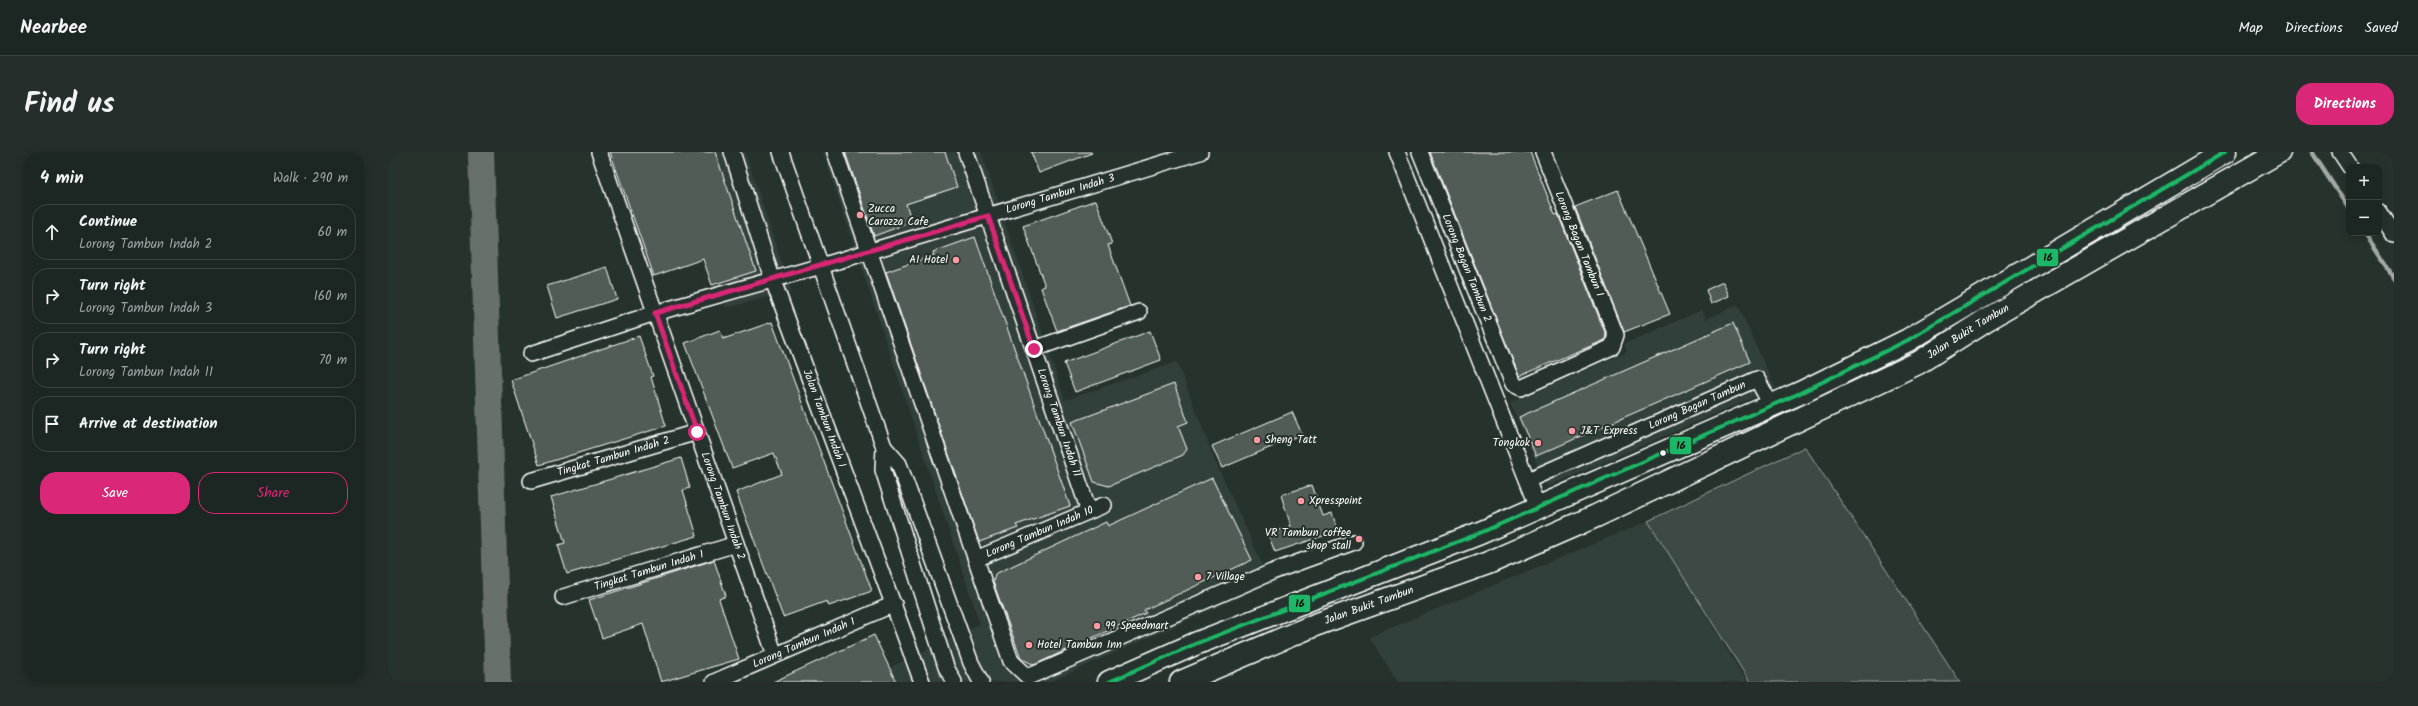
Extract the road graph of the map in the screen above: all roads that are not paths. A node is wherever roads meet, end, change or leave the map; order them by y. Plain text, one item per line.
1 (599, 152) edge
2 (732, 152) edge
3 (781, 152) edge
4 (835, 152) edge
5 (966, 152) edge
6 (1200, 152) edge
7 (1397, 152) edge
8 (1420, 152) edge
9 (1543, 152) edge
10 (2225, 152) edge
11 (2279, 152) edge
12 (2340, 152) edge
13 (2348, 164) edge
14 (988, 216) junction
15 (2382, 217) edge
16 (2394, 235) edge
17 (870, 251) junction
18 (821, 266) junction
19 (772, 278) junction
20 (1139, 312) dead end
21 (655, 313) junction
22 (1616, 335) joint
23 (1034, 349) junction
24 (531, 354) dead end
25 (1771, 405) junction
26 (697, 432) junction
27 (884, 447) junction
28 (1528, 480) junction
29 (531, 481) dead end
30 (1104, 505) dead end
31 (1538, 507) junction
32 (1090, 511) junction
33 (1354, 542) dead end
34 (736, 544) junction
35 (976, 558) junction
36 (562, 597) dead end
37 (894, 604) junction
38 (775, 656) junction
39 (714, 682) edge
40 (922, 682) edge
41 (954, 682) edge
42 (981, 682) edge
43 (1109, 682) edge
44 (1182, 682) edge

1 - 21 street, Lorong Tambun Indah 2
2 - 19 street, Jalan Tambun Indah 1
3 - 18 street
4 - 17 street
5 - 14 street, Lorong Tambun Indah 11
6 - 14 street, Lorong Tambun Indah 3
7 - 28 street
8 - 22 street, Lorong Bagan Tambun 2
9 - 22 street, Lorong Bagan Tambun 1
10 - 25 main road, Jalan Bukit Tambun
11 - 44 main road, Jalan Bukit Tambun
12 - 13 street
14 - 17 street, Lorong Tambun Indah 3
14 - 23 street, Lorong Tambun Indah 11
15 - 16 street
17 - 18 street, Lorong Tambun Indah 3
17 - 35 street
18 - 19 street, Lorong Tambun Indah 3
18 - 27 street
19 - 21 street, Lorong Tambun Indah 3
19 - 37 street, Jalan Tambun Indah 1
20 - 23 street
21 - 24 street, Lorong Tambun Indah 3
21 - 26 street, Lorong Tambun Indah 2
23 - 32 street, Lorong Tambun Indah 11
25 - 28 street, Lorong Bagan Tambun
25 - 31 main road, Jalan Bukit Tambun
26 - 29 street, Tingkat Tambun Indah 2
26 - 34 street, Lorong Tambun Indah 2
27 - 41 street
27 - 42 street
28 - 31 street
30 - 32 street, Lorong Tambun Indah 10
31 - 43 main road, Jalan Bukit Tambun
32 - 35 street, Lorong Tambun Indah 10
33 - 35 street
34 - 36 street, Tingkat Tambun Indah 1
34 - 38 street, Lorong Tambun Indah 2
37 - 38 street, Lorong Tambun Indah 1
37 - 40 street, Jalan Tambun Indah 1
38 - 39 street, Lorong Tambun Indah 1

